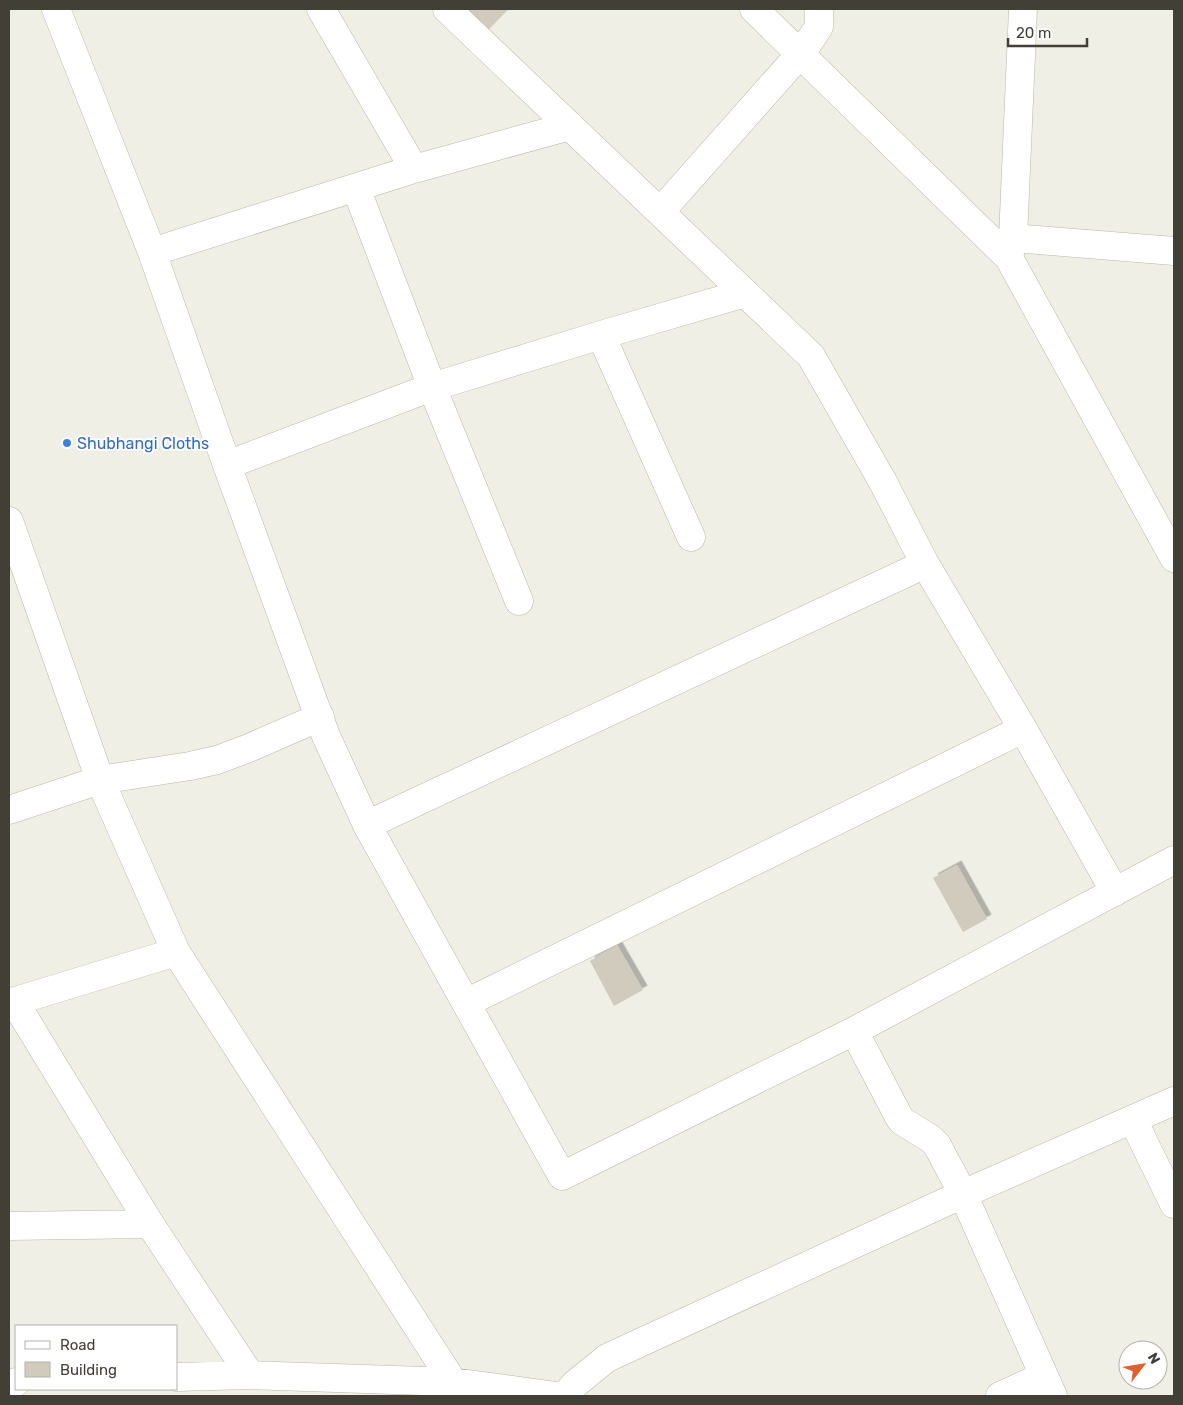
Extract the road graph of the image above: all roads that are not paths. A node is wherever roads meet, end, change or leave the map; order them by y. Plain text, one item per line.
1 (56, 9) edge
2 (321, 9) edge
3 (447, 9) edge
4 (754, 9) edge
5 (819, 9) edge
6 (1023, 9) edge
7 (801, 53) junction
8 (570, 126) junction
9 (414, 169) junction
10 (356, 188) junction
11 (660, 212) junction
12 (1011, 248) junction
13 (152, 252) junction
14 (1174, 252) edge
15 (745, 293) junction
16 (601, 335) junction
17 (432, 387) junction
18 (227, 465) junction
19 (9, 521) edge
20 (691, 538) dead end
21 (1174, 558) edge
22 (926, 564) junction
23 (519, 601) dead end
24 (320, 717) junction
25 (1023, 729) junction
26 (100, 780) junction
27 (9, 810) edge
28 (366, 825) junction
29 (1174, 860) edge
30 (1115, 892) junction
31 (176, 952) junction
32 (11, 1002) edge
33 (466, 1003) junction
34 (854, 1031) junction
35 (1174, 1101) edge
36 (1133, 1120) junction
37 (963, 1194) junction
38 (1174, 1204) edge
39 (150, 1224) junction
40 (9, 1226) edge
41 (250, 1375) junction
42 (453, 1382) junction
43 (190, 1383) edge
44 (1049, 1386) edge
45 (556, 1396) edge
46 (565, 1396) edge
47 (1000, 1396) edge

1 - 13 street
2 - 9 street
3 - 8 street
4 - 7 street
5 - 7 street
6 - 12 street
7 - 11 street
7 - 12 street
8 - 9 street
8 - 11 street
9 - 10 street
10 - 13 street
10 - 17 street
11 - 15 street
12 - 14 street
12 - 21 street
13 - 18 street
15 - 16 street
15 - 22 street
16 - 17 street
16 - 20 street
17 - 18 street
17 - 23 street
18 - 24 street
19 - 26 street
22 - 25 street
22 - 28 street
24 - 26 street
24 - 28 street
25 - 30 street
25 - 33 street
26 - 27 street
26 - 31 street
28 - 33 street
29 - 30 street
30 - 34 street
31 - 32 street
31 - 42 street
32 - 39 street
33 - 34 street
34 - 37 street
35 - 36 street
36 - 37 street
36 - 38 street
37 - 44 street
37 - 46 street
39 - 40 street
39 - 41 street
41 - 42 street
41 - 43 street
42 - 45 street
44 - 47 street

